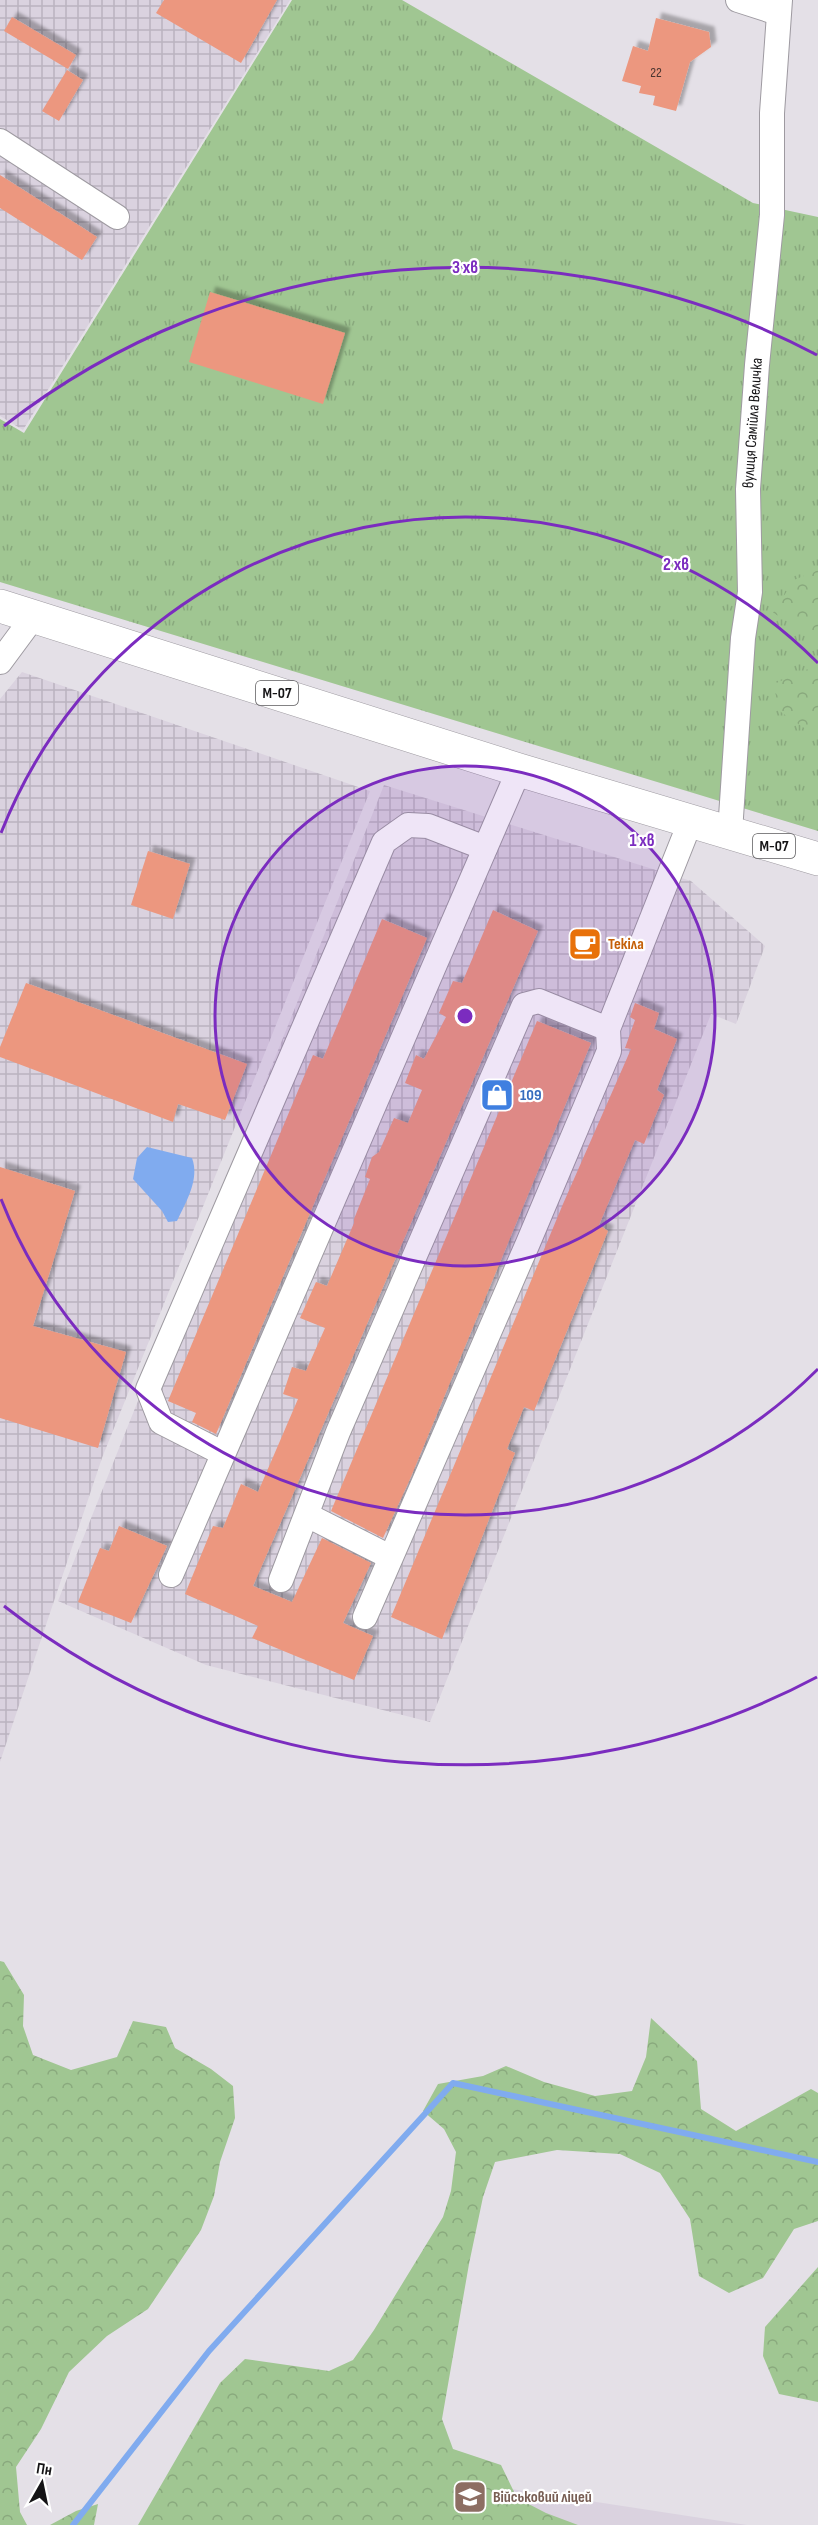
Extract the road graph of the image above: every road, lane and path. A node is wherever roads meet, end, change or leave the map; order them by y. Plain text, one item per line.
1 (738, 0) edge
2 (779, 6) edge
3 (0, 141) edge
4 (117, 217) dead end
5 (0, 606) edge
6 (34, 616) junction
7 (0, 662) edge
8 (519, 770) junction
9 (691, 820) junction
10 (730, 832) junction
11 (485, 848) junction
12 (818, 859) edge
13 (608, 1029) junction
14 (222, 1454) junction
15 (307, 1515) junction
16 (390, 1557) junction
17 (171, 1575) dead end
18 (280, 1580) dead end
19 (364, 1617) dead end

1 - 2 street, вулиця Самійла Величка
2 - 10 street, вулиця Самійла Величка
3 - 4 street
5 - 6 highway, М-07
6 - 7 street
6 - 8 highway, М-07
8 - 9 highway, М-07
8 - 11 street
9 - 10 highway, М-07
9 - 13 street
10 - 12 highway, М-07
11 - 14 street
11 - 14 street
13 - 15 street
13 - 16 street
14 - 17 street
15 - 16 street
15 - 18 street
16 - 19 street

